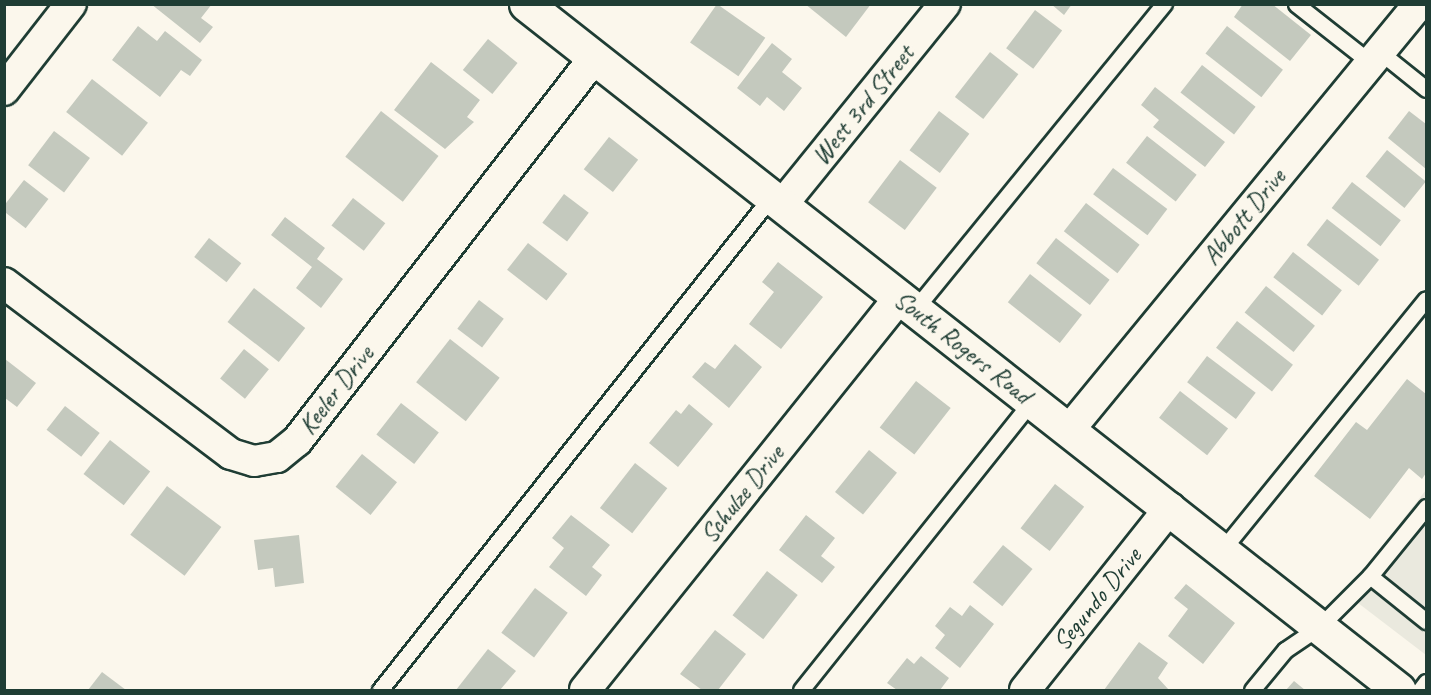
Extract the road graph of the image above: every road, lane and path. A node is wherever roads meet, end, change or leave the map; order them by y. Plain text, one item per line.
1 (71, 4) edge
2 (526, 4) edge
3 (945, 4) edge
4 (1164, 4) edge
5 (1296, 4) edge
6 (1419, 4) edge
7 (1375, 57) junction
8 (594, 58) junction
9 (1426, 89) edge
10 (4, 90) edge
11 (777, 201) junction
12 (4, 283) edge
13 (1426, 299) edge
14 (907, 303) junction
15 (1032, 401) junction
16 (1069, 430) junction
17 (1426, 507) edge
18 (1170, 508) junction
19 (1222, 550) junction
20 (1370, 576) junction
21 (1426, 621) edge
22 (1319, 627) junction
23 (1426, 682) edge
24 (380, 690) edge
25 (585, 690) edge
26 (801, 690) edge
27 (1024, 690) edge
28 (1252, 690) edge
29 (1400, 690) edge
30 (1420, 690) edge

1 - 10 street
2 - 8 street, South Rogers Road
3 - 11 street, West 3rd Street
4 - 14 lane
5 - 7 lane
6 - 7 street, Abbott Drive
7 - 9 lane
7 - 16 street, Abbott Drive
8 - 11 street, South Rogers Road
8 - 12 street, Keeler Drive
11 - 14 street, South Rogers Road
11 - 24 lane
13 - 19 lane
14 - 15 street, South Rogers Road
14 - 25 street, Schulze Drive
15 - 16 street, South Rogers Road
15 - 26 lane
16 - 18 street, South Rogers Road
17 - 20 lane
18 - 19 street, South Rogers Road
18 - 27 street, Segundo Drive
19 - 22 street, South Rogers Road
20 - 21 lane
20 - 22 lane
22 - 28 lane
22 - 29 street, South Rogers Road
23 - 30 lane

